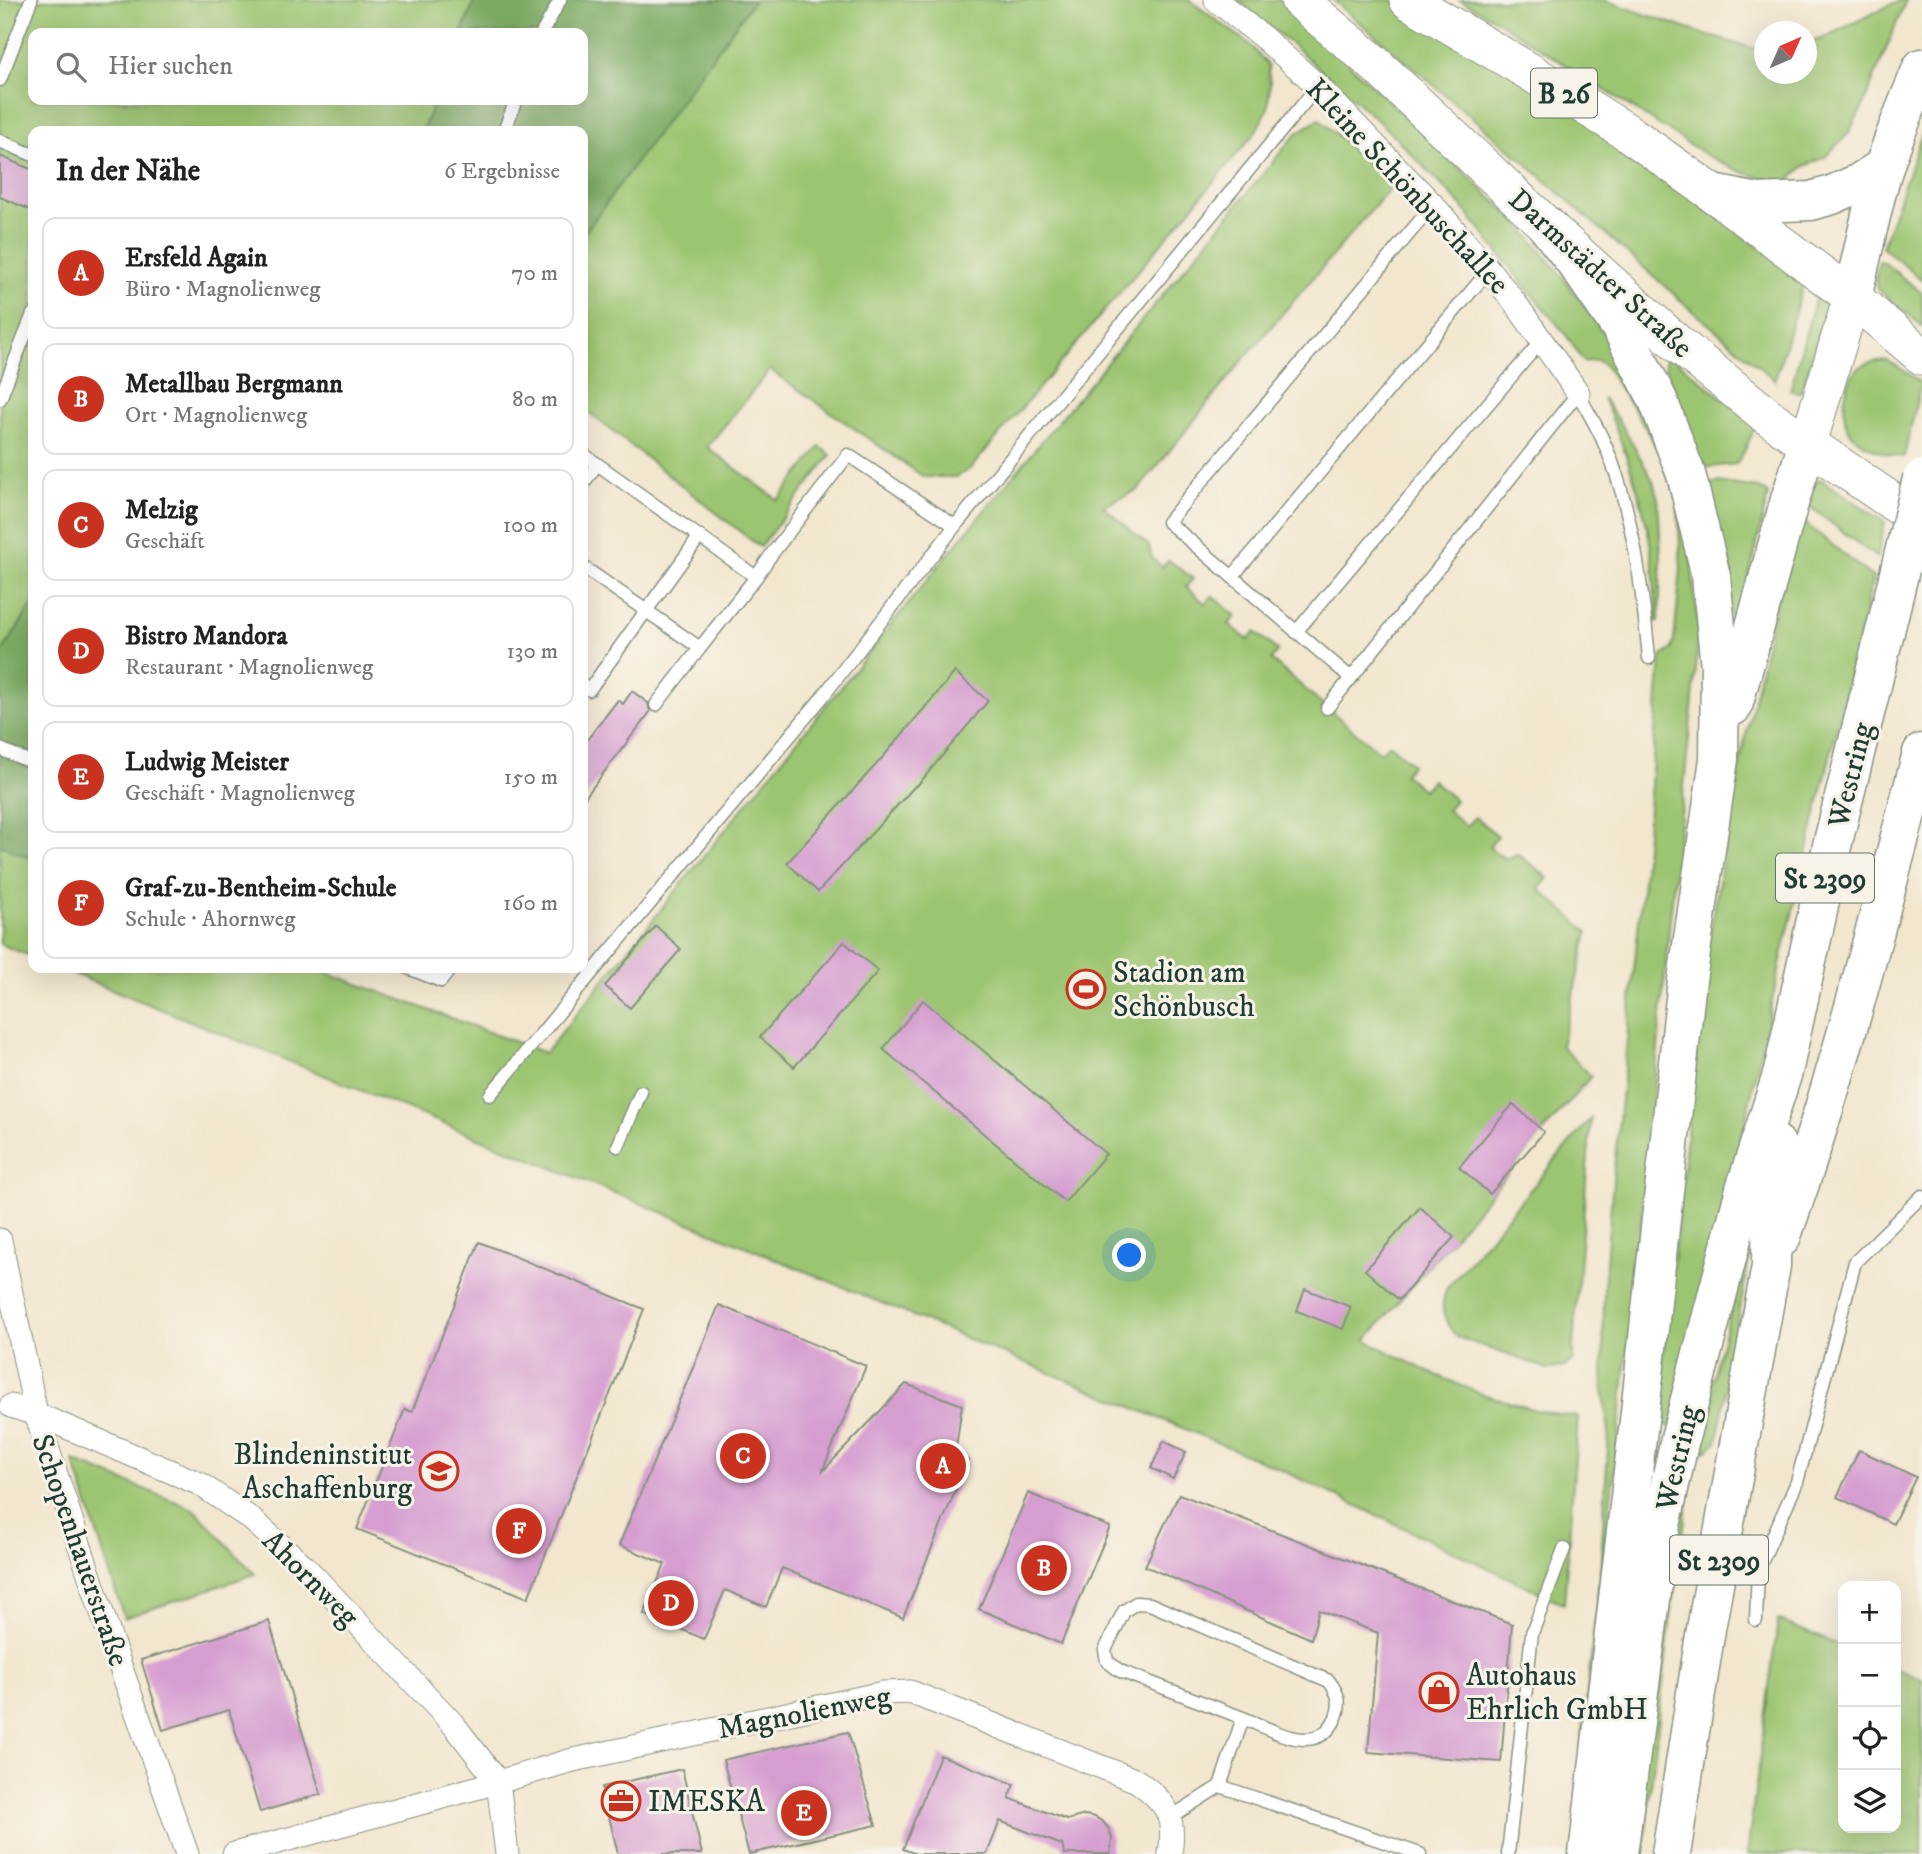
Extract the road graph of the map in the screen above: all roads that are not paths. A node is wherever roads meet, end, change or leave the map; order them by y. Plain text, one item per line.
1 (31, 0) edge
2 (560, 0) edge
3 (1216, 0) edge
4 (1299, 0) edge
5 (1408, 0) edge
6 (545, 28) edge
7 (1922, 68) edge
8 (0, 80) edge
9 (1318, 86) junction
10 (514, 105) edge
11 (506, 126) edge
12 (0, 141) edge
13 (28, 153) edge
14 (1884, 167) junction
15 (1714, 194) junction
16 (1433, 205) junction
17 (1548, 226) junction
18 (1489, 270) junction
19 (1852, 297) junction
20 (28, 327) edge
21 (1541, 341) junction
22 (1922, 356) edge
23 (1578, 393) junction
24 (0, 399) edge
25 (1808, 443) junction
26 (588, 458) edge
27 (597, 464) junction
28 (588, 477) edge
29 (1922, 479) edge
30 (1877, 490) junction
31 (1922, 522) edge
32 (955, 526) junction
33 (700, 536) junction
34 (588, 570) edge
35 (756, 577) junction
36 (1232, 577) junction
37 (646, 611) junction
38 (1296, 632) junction
39 (700, 648) junction
40 (1649, 658) dead end
41 (1351, 678) junction
42 (588, 689) edge
43 (656, 705) dead end
44 (1327, 708) dead end
45 (0, 749) edge
46 (1922, 753) edge
47 (1719, 759) junction
48 (28, 761) edge
49 (421, 973) edge
50 (447, 973) edge
51 (1783, 1072) junction
52 (641, 1092) dead end
53 (490, 1095) dead end
54 (618, 1146) dead end
55 (1922, 1196) edge
56 (0, 1240) edge
57 (1771, 1266) junction
58 (6, 1405) edge
59 (36, 1414) junction
60 (1564, 1549) dead end
61 (1756, 1620) dead end
62 (1243, 1718) junction
63 (498, 1782) junction
64 (1220, 1786) junction
65 (1171, 1817) junction
66 (187, 1854) edge
67 (234, 1854) edge
68 (507, 1854) edge
69 (1170, 1854) edge
70 (1420, 1854) edge
71 (1508, 1854) edge
72 (1588, 1854) edge
73 (1618, 1854) edge
74 (1671, 1854) edge

1 - 8 lane
2 - 6 lane
3 - 9 street, Kleine Schönbuschallee
4 - 17 main road, Darmstädter Straße
5 - 15 main road, B 26
7 - 14 highway
9 - 16 street, Kleine Schönbuschallee
9 - 32 lane
10 - 11 lane
12 - 13 lane
14 - 15 highway, B 26
14 - 19 highway
15 - 19 main road
16 - 18 street, Kleine Schönbuschallee
16 - 36 lane
17 - 25 main road, Darmstädter Straße
17 - 47 highway
18 - 21 street, Kleine Schönbuschallee
18 - 36 lane
19 - 22 main road
19 - 25 main road
20 - 24 lane
21 - 23 street, Kleine Schönbuschallee
21 - 38 lane
23 - 40 lane
23 - 41 lane
25 - 30 main road, Darmstädter Straße
25 - 47 highway
26 - 27 lane
27 - 28 lane
27 - 33 lane
29 - 30 main road
29 - 51 highway, Westring / St 2309, bridge
30 - 31 main road, Darmstädter Straße
32 - 35 lane
32 - 53 lane
33 - 35 lane
33 - 37 lane
34 - 37 lane
35 - 39 lane
36 - 38 lane
37 - 39 lane
37 - 42 lane
38 - 41 lane
39 - 43 lane
41 - 44 lane
45 - 48 lane
46 - 57 highway
47 - 72 highway
49 - 50 lane
51 - 57 highway, Westring / St 2309
51 - 73 highway, Westring / St 2309
52 - 54 lane
55 - 61 lane
56 - 59 street, Schopenhauerstraße
57 - 74 highway, Westring / St 2309
58 - 59 street, Ahornweg
59 - 63 street, Ahornweg
59 - 66 street, Schopenhauerstraße
60 - 71 lane
62 - 62 lane
62 - 64 lane
63 - 65 street, Magnolienweg
63 - 67 street
63 - 68 street
64 - 65 lane
64 - 70 lane
65 - 69 street

